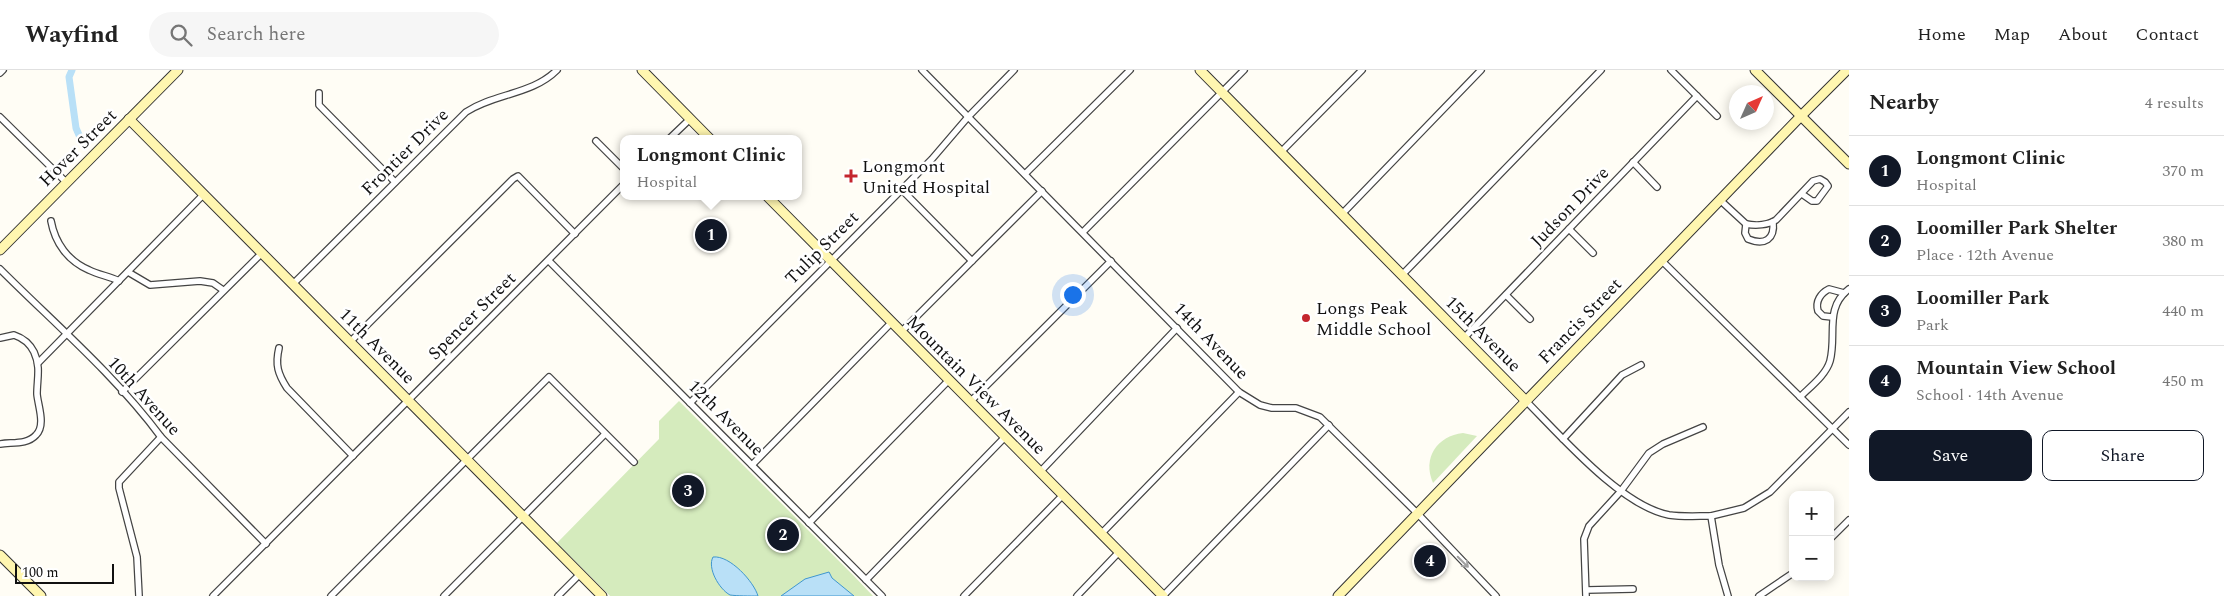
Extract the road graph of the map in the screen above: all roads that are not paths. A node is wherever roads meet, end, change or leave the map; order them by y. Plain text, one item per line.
1 (3, 70) edge
2 (178, 70) edge
3 (557, 70) edge
4 (642, 70) edge
5 (922, 70) edge
6 (1014, 70) edge
7 (1130, 70) edge
8 (1200, 70) edge
9 (1244, 70) edge
10 (1362, 70) edge
11 (1481, 70) edge
12 (1601, 70) edge
13 (1671, 70) edge
14 (1755, 70) edge
15 (1847, 70) edge
16 (0, 73) edge
17 (1222, 92) junction
18 (319, 94) dead end
19 (1697, 96) junction
20 (1717, 116) dead end
21 (1801, 116) junction
22 (0, 117) edge
23 (968, 117) junction
24 (129, 119) junction
25 (690, 119) junction
26 (673, 135) edge
27 (706, 135) edge
28 (596, 141) dead end
29 (1281, 152) junction
30 (1633, 162) junction
31 (1849, 164) edge
32 (620, 165) edge
33 (1025, 174) junction
34 (395, 182) junction
35 (66, 183) junction
36 (1657, 187) dead end
37 (620, 188) edge
38 (902, 190) junction
39 (1042, 191) junction
40 (204, 194) junction
41 (1802, 194) junction
42 (771, 200) edge
43 (1720, 200) junction
44 (1342, 214) junction
45 (51, 221) dead end
46 (1773, 222) junction
47 (1746, 224) junction
48 (1569, 229) junction
49 (1083, 232) junction
50 (575, 234) junction
51 (0, 250) edge
52 (262, 253) junction
53 (1593, 253) dead end
54 (830, 260) junction
55 (1661, 260) junction
56 (548, 261) junction
57 (972, 261) junction
58 (1111, 261) junction
59 (0, 269) edge
60 (128, 272) junction
61 (1402, 275) junction
62 (119, 281) junction
63 (293, 284) junction
64 (224, 290) junction
65 (1847, 291) edge
66 (1506, 295) junction
67 (1832, 317) junction
68 (1530, 319) dead end
69 (892, 322) junction
70 (1178, 328) junction
71 (901, 332) junction
72 (66, 335) junction
73 (0, 338) edge
74 (1464, 338) junction
75 (350, 342) junction
76 (279, 348) dead end
77 (38, 363) junction
78 (1641, 365) dead end
79 (949, 380) junction
80 (122, 392) junction
81 (1239, 392) junction
82 (1800, 397) junction
83 (408, 401) junction
84 (1526, 401) junction
85 (970, 402) junction
86 (690, 403) junction
87 (1849, 412) edge
88 (1329, 425) junction
89 (1703, 428) dead end
90 (1833, 429) junction
91 (605, 434) junction
92 (161, 437) junction
93 (1005, 437) junction
94 (1563, 439) junction
95 (0, 444) edge
96 (1849, 445) edge
97 (353, 456) junction
98 (467, 460) junction
99 (634, 462) dead end
100 (752, 465) junction
101 (1040, 472) junction
102 (1621, 491) junction
103 (1062, 495) junction
104 (1417, 513) junction
105 (523, 516) junction
106 (1711, 516) junction
107 (1849, 520) edge
108 (809, 523) junction
109 (1101, 534) junction
110 (1833, 536) edge
111 (266, 544) junction
112 (1120, 552) junction
113 (0, 555) edge
114 (580, 574) junction
115 (1789, 577) edge
116 (866, 580) junction
117 (1633, 589) dead end
118 (1587, 593) edge
119 (41, 596) edge
120 (139, 596) edge
121 (213, 596) edge
122 (331, 596) edge
123 (444, 596) edge
124 (558, 596) edge
125 (602, 596) edge
126 (882, 596) edge
127 (964, 596) edge
128 (1076, 596) edge
129 (1163, 596) edge
130 (1338, 596) edge
131 (1496, 596) edge
132 (1728, 596) edge
133 (1759, 596) edge

1 - 16 street
2 - 24 street, Hover Street
3 - 34 street, Frontier Drive
4 - 25 street
5 - 23 street, 14th Avenue
6 - 23 street, Tulip Street
7 - 33 street
8 - 17 street, 15th Avenue
9 - 17 street
10 - 29 street
11 - 44 street
12 - 61 street
13 - 19 street
14 - 21 street
15 - 21 street, Francis Street
17 - 29 street, 15th Avenue
17 - 49 street
18 - 34 street
19 - 20 street
19 - 30 street, Judson Drive
21 - 31 street
21 - 43 street, Francis Street
22 - 35 street
23 - 33 street, 14th Avenue
23 - 38 street, Tulip Street
24 - 35 street, Hover Street
24 - 40 street, 11th Avenue
25 - 26 street
25 - 27 street
28 - 32 street
29 - 44 street, 15th Avenue
30 - 36 street
30 - 48 street, Judson Drive
33 - 39 street, 14th Avenue
34 - 63 street, Frontier Drive
35 - 51 street, Hover Street
37 - 50 street, Spencer Street
38 - 54 street, Tulip Street
38 - 57 street
39 - 49 street, 14th Avenue
39 - 57 street
40 - 52 street, 11th Avenue
40 - 60 street
41 - 41 street
41 - 46 street
42 - 54 street, Mountain View Avenue
43 - 47 street
43 - 55 street, Francis Street
44 - 61 street, 15th Avenue
45 - 62 street
46 - 47 street
46 - 47 street
48 - 53 street
48 - 66 street, Judson Drive
49 - 58 street, 14th Avenue
50 - 56 street, Spencer Street
50 - 75 street
52 - 63 street, 11th Avenue
52 - 64 street
54 - 69 street, Mountain View Avenue
54 - 86 street, Tulip Street
55 - 82 street
55 - 84 street, Francis Street
56 - 83 street, Spencer Street
56 - 86 street, 12th Avenue
57 - 71 street
58 - 70 street, 14th Avenue
58 - 85 street
59 - 72 street, 10th Avenue
60 - 62 street
60 - 64 street
61 - 74 street, 15th Avenue
62 - 72 street
63 - 75 street, 11th Avenue
64 - 80 street
65 - 67 street
65 - 67 street
66 - 68 street
66 - 74 street, Judson Drive
67 - 82 street
69 - 71 street, Mountain View Avenue
69 - 100 street
70 - 81 street, 14th Avenue
70 - 101 street
71 - 79 street, Mountain View Avenue
72 - 77 street
72 - 80 street, 10th Avenue
73 - 77 street
74 - 84 street, 15th Avenue
75 - 83 street, 11th Avenue
76 - 97 street
77 - 95 street
78 - 94 street
79 - 85 street, Mountain View Avenue
79 - 108 street
80 - 92 street, 10th Avenue
81 - 88 street, 14th Avenue
81 - 109 street
82 - 90 street
83 - 97 street, Spencer Street
83 - 98 street, 11th Avenue
84 - 94 street, 15th Avenue
84 - 104 street, Francis Street
85 - 93 street, Mountain View Avenue
86 - 100 street, 12th Avenue
87 - 90 street, 15th Avenue
88 - 104 street, 14th Avenue
88 - 129 street
89 - 102 street
90 - 96 street
90 - 106 street, 15th Avenue
91 - 98 street
91 - 99 street
91 - 105 street
92 - 111 street, 10th Avenue
92 - 120 street
93 - 101 street, Mountain View Avenue
93 - 116 street
94 - 102 street, 15th Avenue
97 - 111 street, Spencer Street
98 - 105 street, 11th Avenue
98 - 122 street
100 - 108 street, 12th Avenue
101 - 103 street, Mountain View Avenue
102 - 106 street, 15th Avenue
102 - 118 street
103 - 109 street, Mountain View Avenue
103 - 127 street
104 - 130 street, Francis Street
104 -> 131 street, 14th Avenue
105 - 114 street, 11th Avenue
105 - 123 street
106 - 132 street
107 - 110 street
108 - 116 street, 12th Avenue
109 - 112 street, Mountain View Avenue
111 - 121 street, Spencer Street
112 - 128 street
112 - 129 street, Mountain View Avenue
113 - 119 street
114 - 124 street
114 - 125 street, 11th Avenue
115 - 133 street
116 - 126 street, 12th Avenue
117 - 118 street

